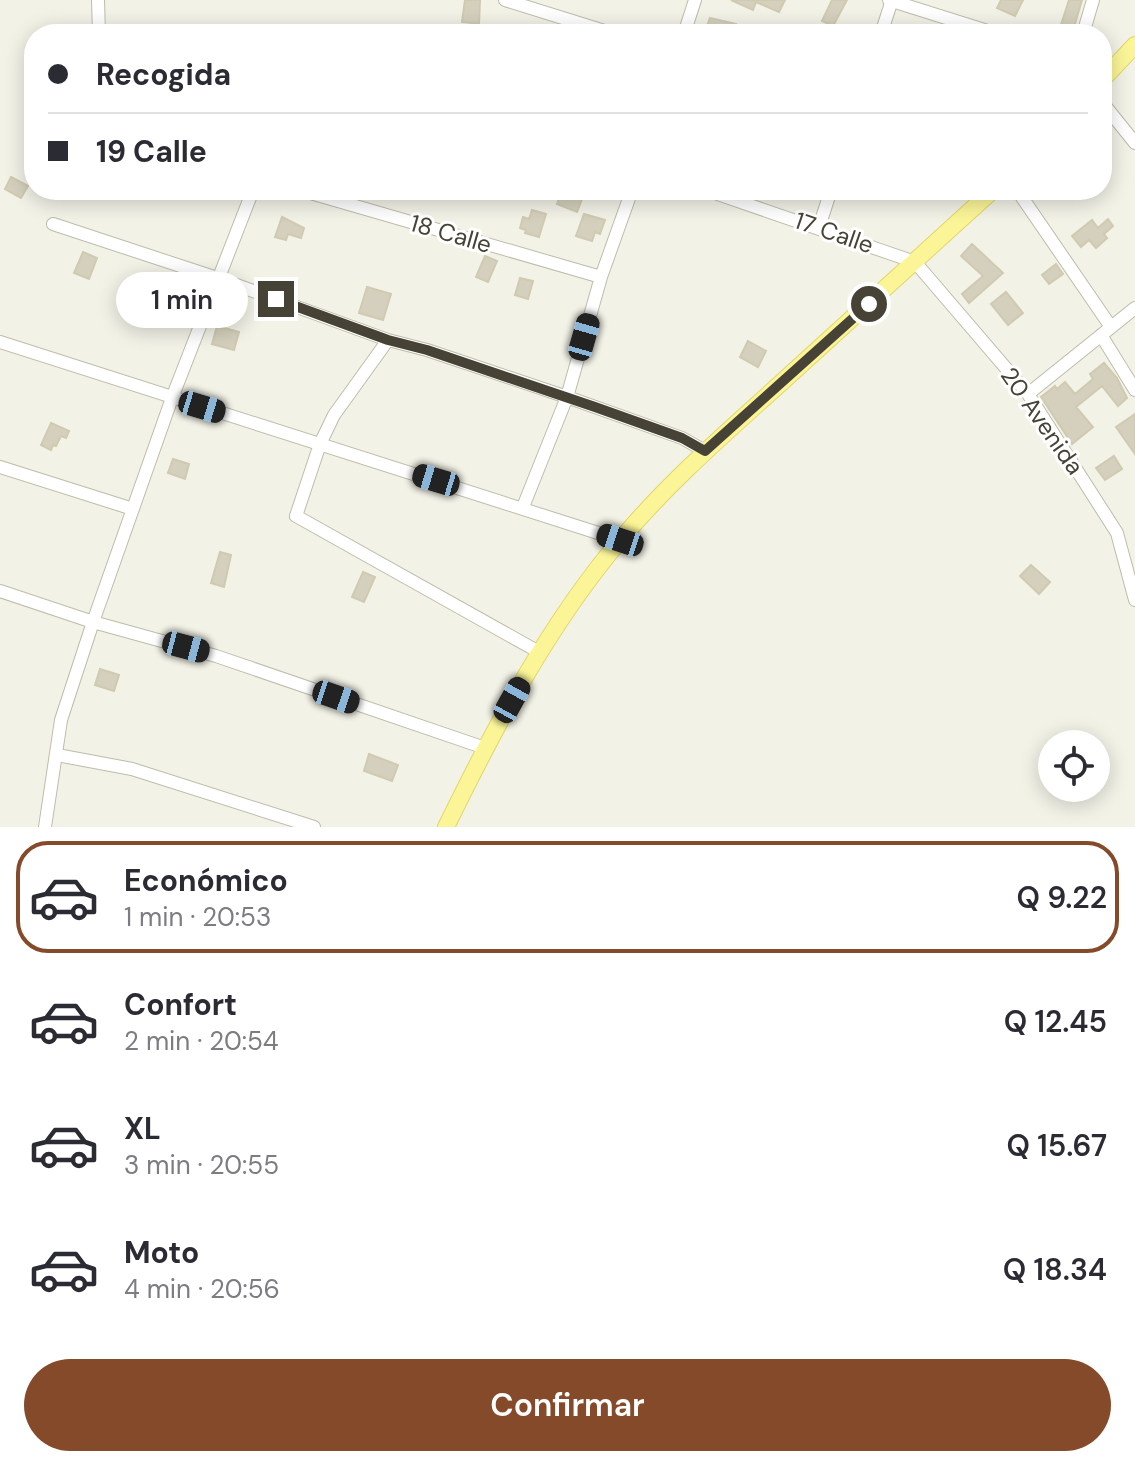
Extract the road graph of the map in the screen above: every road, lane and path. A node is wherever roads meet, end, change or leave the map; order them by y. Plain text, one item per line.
1 (98, 0) edge
2 (505, 0) edge
3 (695, 0) edge
4 (891, 0) edge
5 (1093, 0) edge
6 (99, 24) edge
7 (582, 24) edge
8 (687, 24) edge
9 (884, 24) edge
10 (966, 24) edge
11 (1086, 24) edge
12 (1135, 45) edge
13 (1112, 68) edge
14 (1112, 114) edge
15 (1135, 143) edge
16 (249, 200) edge
17 (335, 200) edge
18 (628, 200) edge
19 (737, 200) edge
20 (828, 200) edge
21 (982, 200) edge
22 (1023, 200) edge
23 (53, 224) dead end
24 (819, 227) junction
25 (915, 262) junction
26 (601, 277) junction
27 (220, 279) junction
28 (1135, 308) edge
29 (1106, 331) junction
30 (388, 340) junction
31 (0, 342) edge
32 (1135, 390) edge
33 (1028, 394) junction
34 (567, 397) junction
35 (172, 398) junction
36 (320, 444) junction
37 (705, 451) junction
38 (0, 467) edge
39 (523, 507) junction
40 (133, 509) junction
41 (620, 540) junction
42 (0, 591) edge
43 (1135, 600) edge
44 (93, 622) junction
45 (539, 652) junction
46 (485, 748) junction
47 (57, 755) junction
48 (45, 827) edge
49 (314, 827) edge
50 (446, 827) edge

1 - 6 street
2 - 7 street
3 - 8 street
4 - 9 street
4 - 10 street
5 - 11 street
12 - 13 main road
14 - 15 street
16 - 27 street
17 - 26 street, 18 Calle
18 - 26 street
19 - 24 street, 17 Calle
20 - 24 street
21 - 25 main road
22 - 29 street
23 - 27 street
24 - 25 street, 17 Calle
25 - 33 street, 20 Avenida
25 - 37 main road
26 - 34 street
27 - 30 street
27 - 35 street
28 - 29 street
29 - 32 street
29 - 33 street
30 - 34 street
30 - 36 street
31 - 35 street
33 - 43 street, 20 Avenida
34 - 37 street
34 - 39 street
35 - 36 street
35 - 40 street
36 - 39 street
36 - 45 street
37 - 41 main road
38 - 40 street
39 - 41 street
40 - 44 street
41 - 45 main road
42 - 44 street
44 - 46 street
44 - 47 street
45 - 46 main road
46 - 50 main road
47 - 48 street
47 - 49 street

